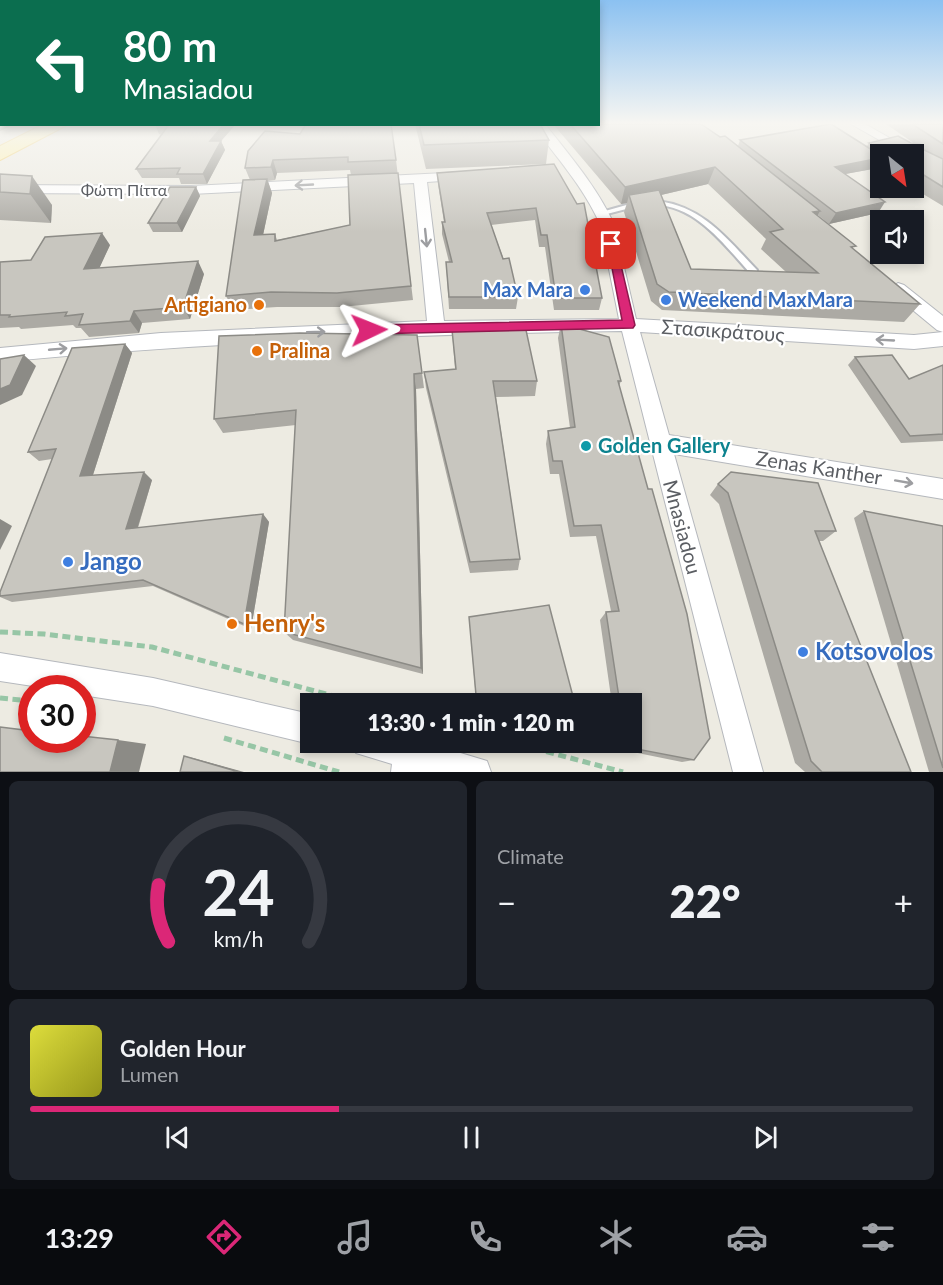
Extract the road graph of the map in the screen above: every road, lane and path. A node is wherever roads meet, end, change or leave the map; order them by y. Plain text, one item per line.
1 (560, 160) edge
2 (478, 175) edge
3 (420, 180) junction
4 (0, 189) edge
5 (602, 213) junction
6 (754, 272) edge
7 (888, 281) edge
8 (629, 325) junction
9 (943, 326) edge
10 (436, 327) junction
11 (943, 339) edge
12 (0, 355) edge
13 (659, 442) junction
14 (943, 489) edge
15 (0, 632) edge
16 (0, 668) edge
17 (322, 693) edge
18 (0, 698) edge
19 (18, 700) edge
20 (300, 727) edge
21 (219, 736) dead end
22 (390, 753) edge
23 (551, 753) edge
24 (408, 762) edge
25 (339, 772) edge
26 (476, 772) edge
27 (623, 772) edge
28 (748, 772) edge

1 - 5 street, Mnasiadou
2 - 3 street, Φώτη Πίττα
3 -> 4 street, Φώτη Πίττα
3 -> 10 street
5 - 6 lane
5 - 8 street, Mnasiadou
7 - 9 street
8 - 10 street, Στασικράτους
11 -> 8 street, Στασικράτους
8 - 13 street, Mnasiadou
12 -> 10 street, Στασικράτους
13 -> 14 street, Zenas Kanther
13 - 28 street, Mnasiadou
15 - 17 path
16 - 20 street
18 - 19 path
21 - 25 path
22 - 24 street
23 - 27 path
24 - 26 street

